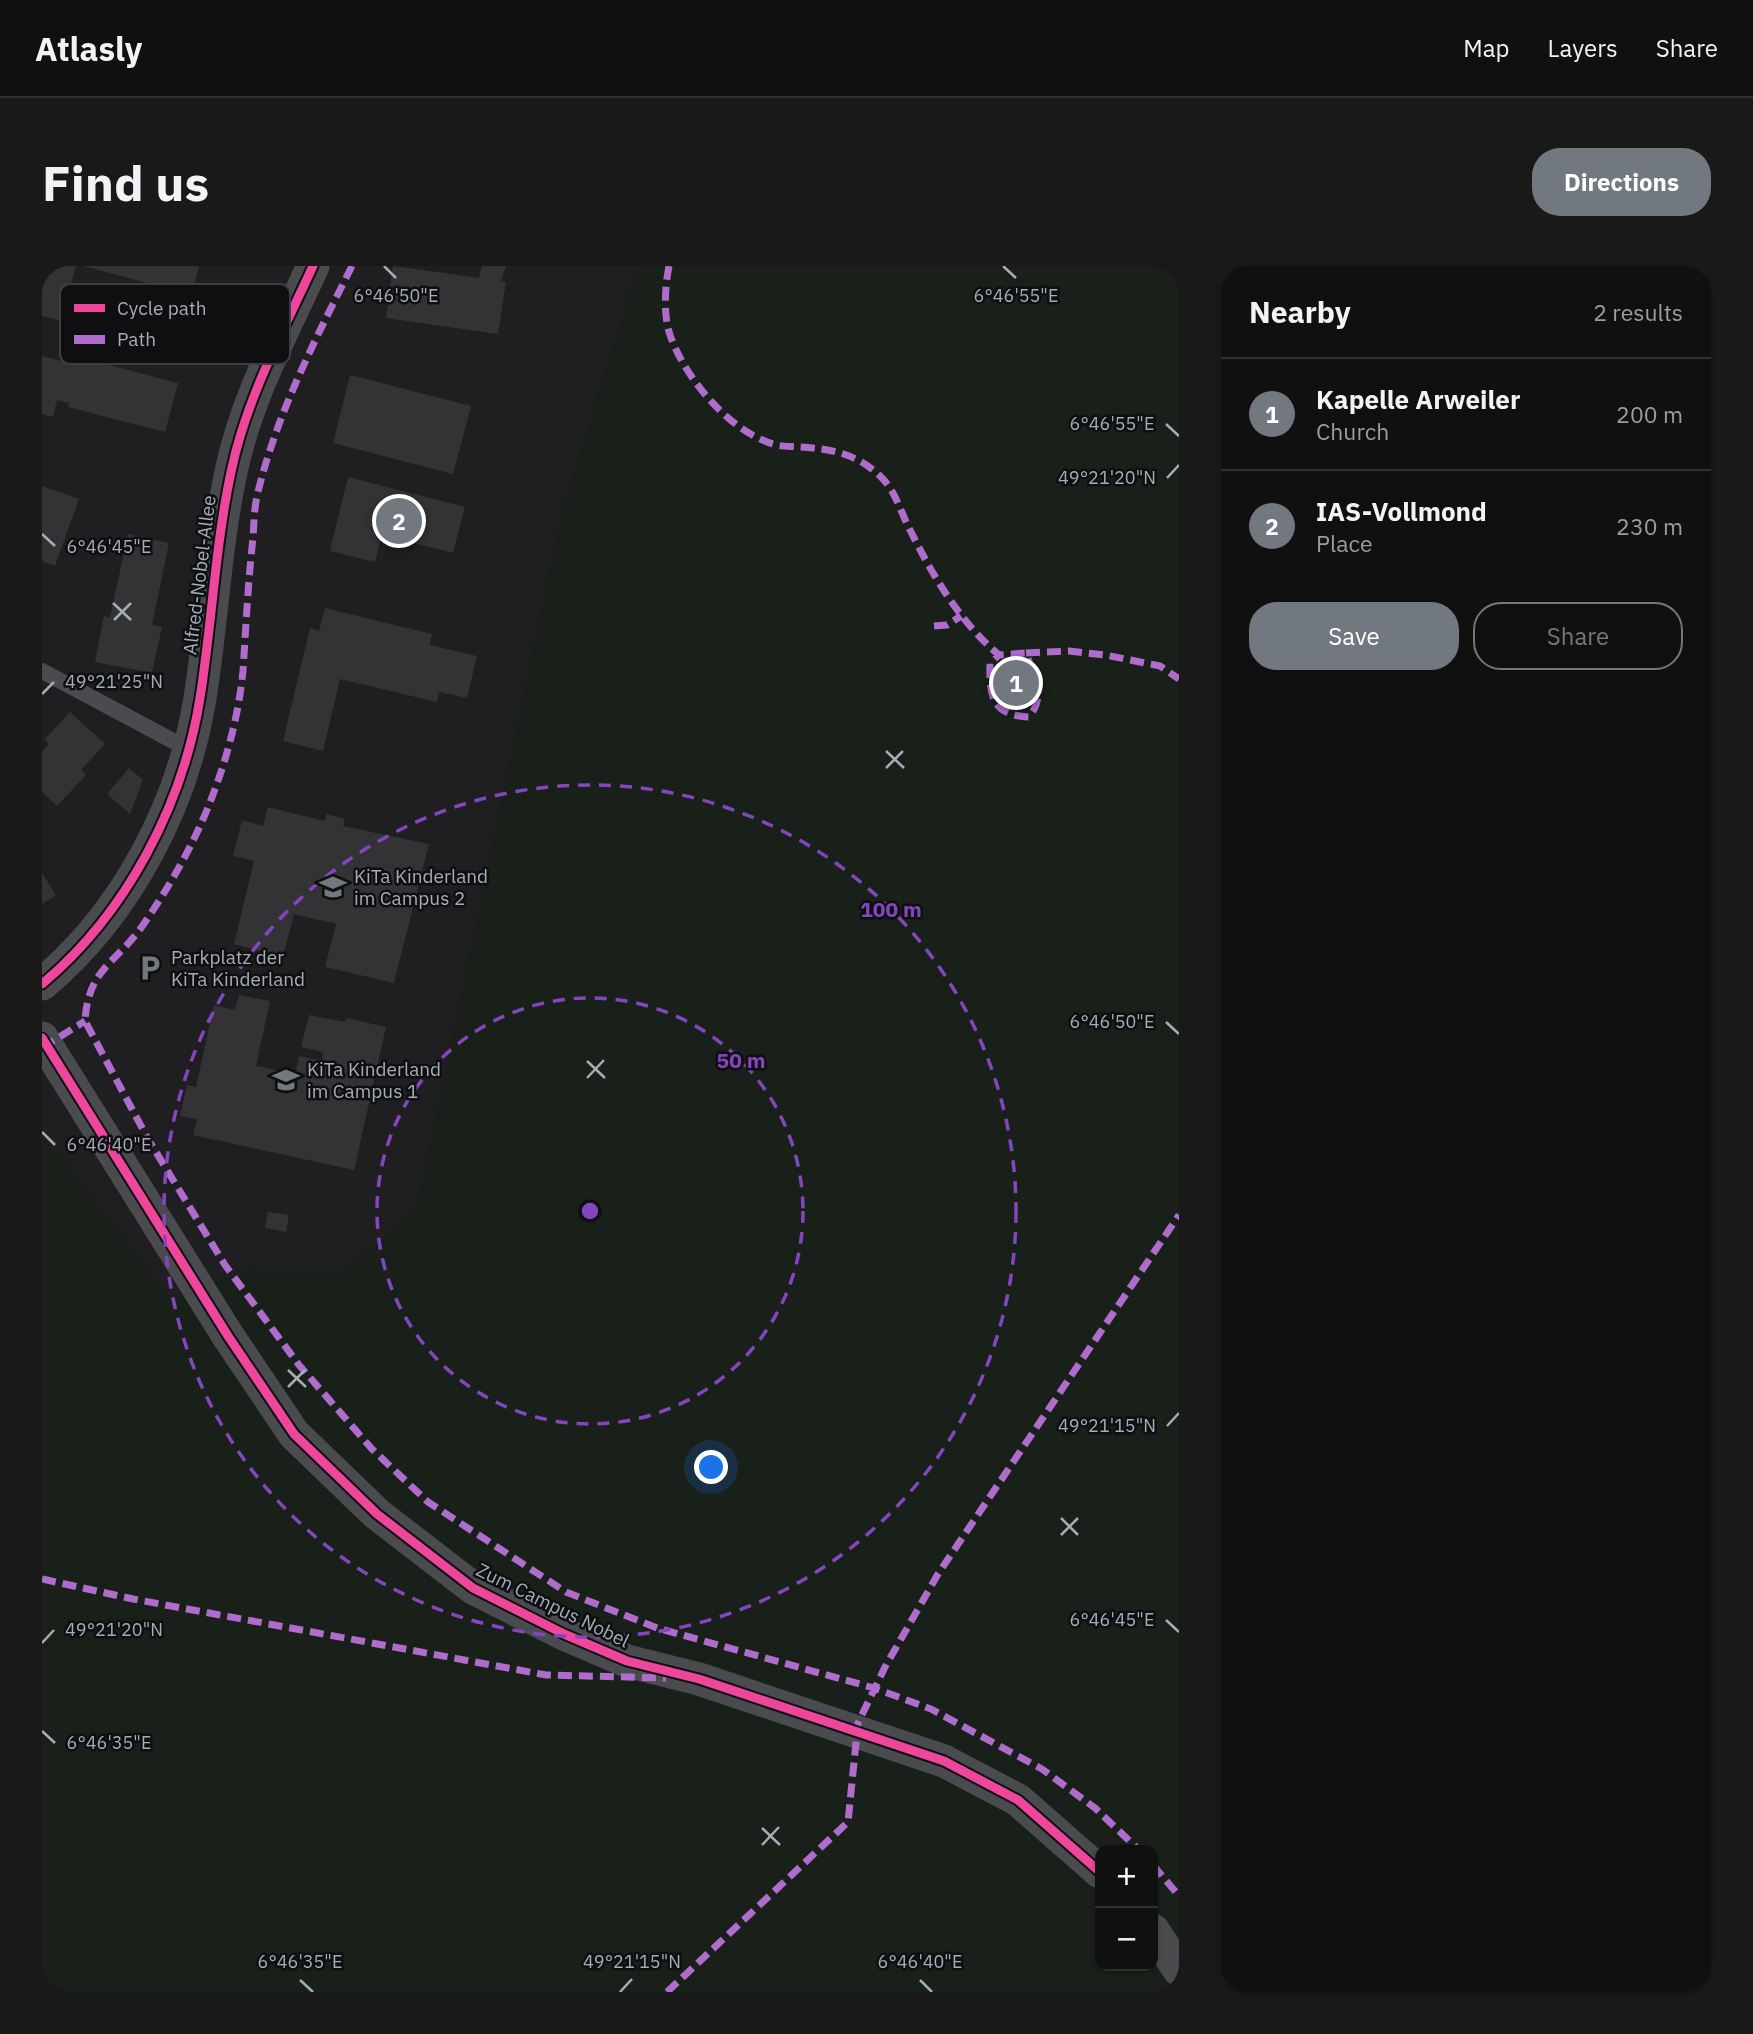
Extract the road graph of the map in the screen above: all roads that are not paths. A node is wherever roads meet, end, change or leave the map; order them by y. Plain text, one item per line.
1 (313, 266) edge
2 (290, 315) edge
3 (267, 364) edge
4 (42, 671) edge
5 (190, 750) junction
6 (42, 984) edge
7 (42, 1038) edge
8 (1095, 1868) edge
9 (1158, 1938) edge
10 (1179, 1970) edge

1 - 2 street, Alfred-Nobel-Allee
3 - 5 street, Alfred-Nobel-Allee
4 - 5 lane
5 - 6 street, Alfred-Nobel-Allee
7 - 8 street, Zum Campus Nobel
9 - 10 street

